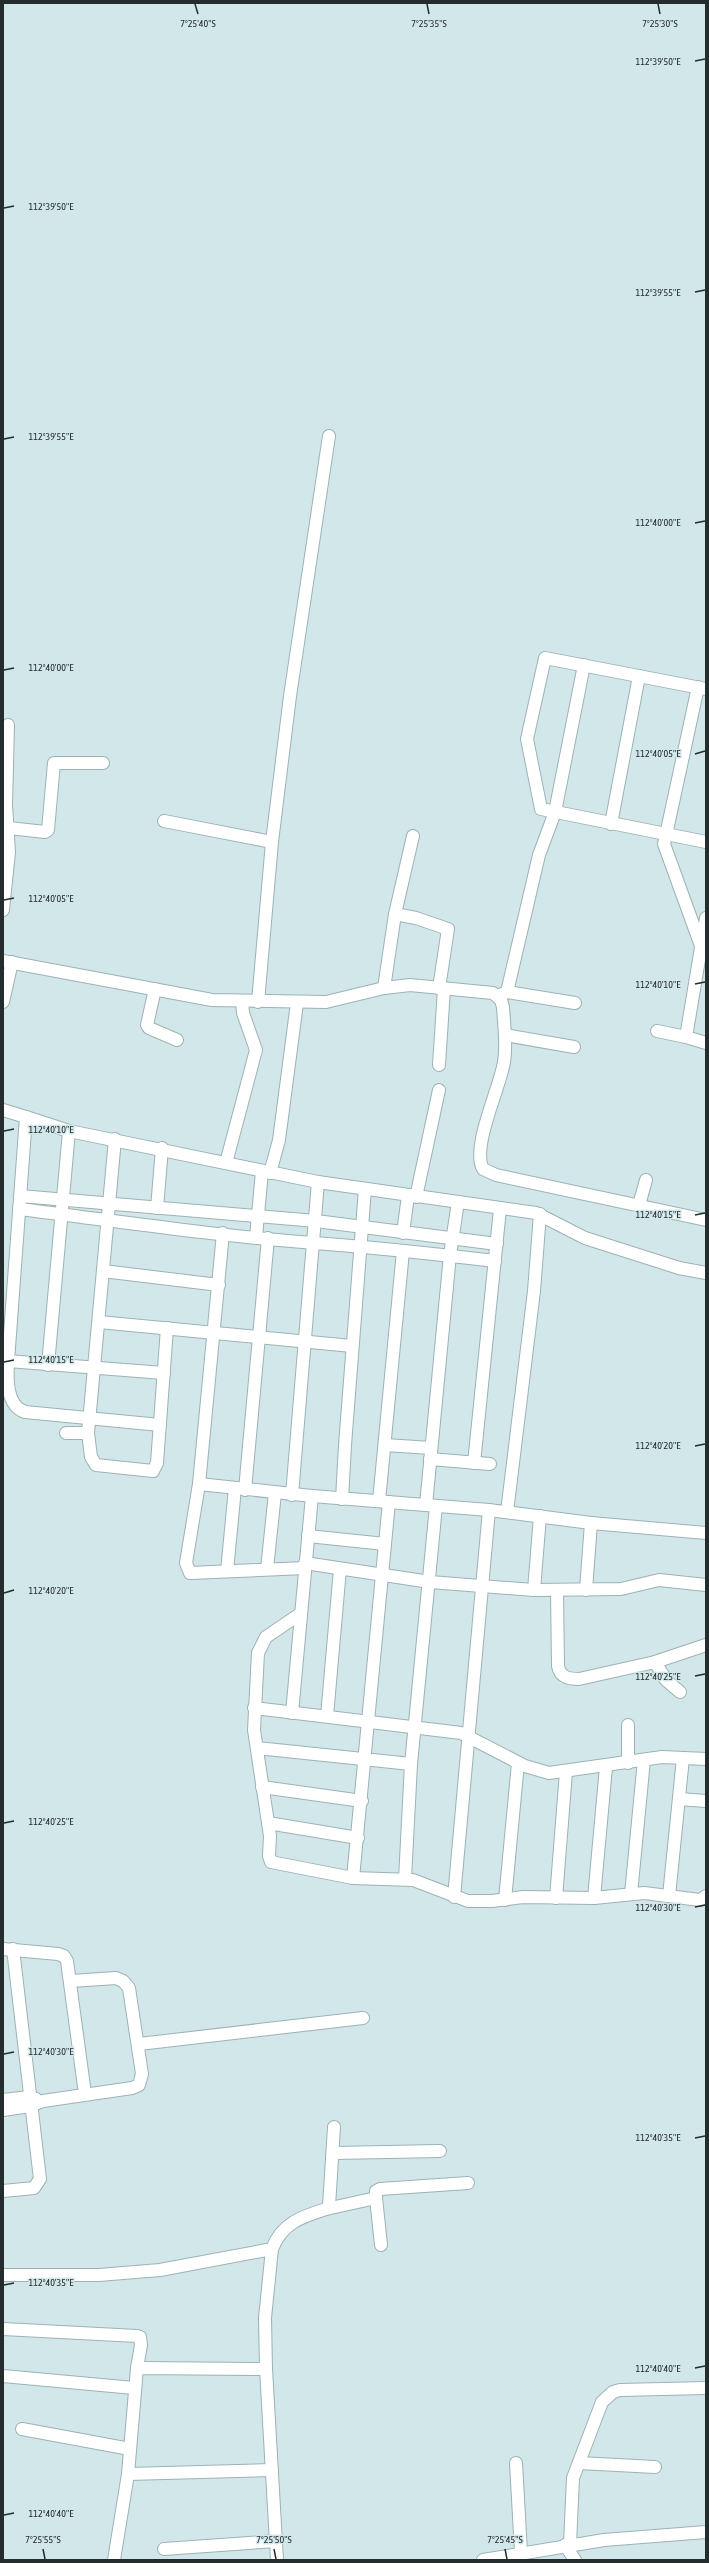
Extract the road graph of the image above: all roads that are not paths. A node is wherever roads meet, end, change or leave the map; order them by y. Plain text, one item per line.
1 (329, 436) dead end
2 (584, 665) junction
3 (639, 676) junction
4 (702, 688) edge
5 (8, 724) dead end
6 (103, 763) dead end
7 (556, 812) junction
8 (164, 821) dead end
9 (611, 824) junction
10 (9, 828) junction
11 (666, 834) junction
12 (414, 836) dead end
13 (272, 842) junction
14 (706, 842) edge
15 (3, 910) edge
16 (395, 914) junction
17 (706, 918) edge
18 (701, 946) junction
19 (7, 962) edge
20 (384, 988) junction
21 (155, 989) junction
22 (442, 989) junction
23 (502, 994) junction
24 (242, 1001) junction
25 (3, 1002) edge
26 (258, 1002) junction
27 (575, 1002) dead end
28 (297, 1003) junction
29 (657, 1031) dead end
30 (505, 1035) junction
31 (686, 1037) junction
32 (177, 1040) dead end
33 (706, 1043) edge
34 (574, 1047) dead end
35 (439, 1065) dead end
36 (439, 1090) dead end
37 (15, 1113) edge
38 (69, 1131) junction
39 (115, 1139) junction
40 (162, 1148) junction
41 (226, 1163) junction
42 (266, 1172) junction
43 (646, 1180) dead end
44 (318, 1182) junction
45 (365, 1189) junction
46 (20, 1196) junction
47 (412, 1196) junction
48 (63, 1199) junction
49 (458, 1202) junction
50 (110, 1204) junction
51 (639, 1205) junction
52 (157, 1208) junction
53 (19, 1209) junction
54 (500, 1209) junction
55 (540, 1214) junction
56 (62, 1215) junction
57 (258, 1216) junction
58 (706, 1220) edge
59 (108, 1221) junction
60 (316, 1221) junction
61 (360, 1227) junction
62 (223, 1233) junction
63 (403, 1233) junction
64 (262, 1237) junction
65 (453, 1238) junction
66 (314, 1243) junction
67 (497, 1244) junction
68 (359, 1245) junction
69 (403, 1251) junction
70 (450, 1256) junction
71 (495, 1261) junction
72 (103, 1271) junction
73 (706, 1273) edge
74 (218, 1285) junction
75 (99, 1322) junction
76 (167, 1328) junction
77 (214, 1333) junction
78 (258, 1337) junction
79 (306, 1342) junction
80 (352, 1346) junction
81 (8, 1361) junction
82 (48, 1365) junction
83 (94, 1369) junction
84 (164, 1373) junction
85 (89, 1419) junction
86 (160, 1425) junction
87 (66, 1433) dead end
88 (88, 1433) junction
89 (384, 1445) junction
90 (431, 1454) junction
91 (474, 1463) junction
92 (490, 1464) dead end
93 (199, 1484) junction
94 (240, 1489) junction
95 (274, 1493) junction
96 (292, 1494) junction
97 (312, 1496) junction
98 (342, 1499) junction
99 (384, 1502) junction
100 (431, 1505) junction
101 (489, 1510) junction
102 (507, 1512) junction
103 (540, 1516) junction
104 (592, 1523) junction
105 (706, 1533) edge
106 (308, 1536) junction
107 (385, 1544) junction
108 (305, 1566) junction
109 (267, 1569) junction
110 (340, 1569) junction
111 (227, 1571) junction
112 (381, 1575) junction
113 (430, 1582) junction
114 (706, 1585) edge
115 (481, 1587) junction
116 (534, 1590) junction
117 (557, 1590) junction
118 (586, 1590) junction
119 (300, 1614) junction
120 (706, 1645) edge
121 (655, 1662) junction
122 (680, 1692) dead end
123 (254, 1708) junction
124 (292, 1712) junction
125 (327, 1716) junction
126 (369, 1721) junction
127 (628, 1725) dead end
128 (414, 1726) junction
129 (468, 1735) junction
130 (257, 1748) junction
131 (683, 1758) junction
132 (706, 1759) edge
133 (365, 1760) junction
134 (644, 1760) junction
135 (518, 1763) junction
136 (628, 1763) junction
137 (411, 1764) junction
138 (606, 1767) junction
139 (566, 1772) junction
140 (262, 1787) junction
141 (679, 1799) junction
142 (362, 1801) junction
143 (706, 1801) edge
144 (268, 1822) junction
145 (358, 1838) junction
146 (354, 1878) junction
147 (405, 1879) junction
148 (631, 1894) junction
149 (669, 1896) junction
150 (706, 1896) edge
151 (454, 1897) junction
152 (556, 1898) junction
153 (594, 1898) junction
154 (505, 1900) junction
155 (8, 1949) edge
156 (71, 1981) junction
157 (363, 2018) dead end
158 (139, 2044) junction
159 (85, 2094) junction
160 (3, 2100) edge
161 (30, 2102) junction
162 (3, 2110) edge
163 (334, 2127) dead end
164 (440, 2151) dead end
165 (334, 2153) junction
166 (468, 2183) dead end
167 (3, 2191) edge
168 (376, 2198) junction
169 (326, 2209) junction
170 (382, 2245) dead end
171 (272, 2249) junction
172 (3, 2275) edge
173 (3, 2329) edge
174 (137, 2368) junction
175 (266, 2369) junction
176 (3, 2376) edge
177 (134, 2388) junction
178 (706, 2388) edge
179 (22, 2430) dead end
180 (130, 2449) junction
181 (516, 2463) dead end
182 (579, 2463) junction
183 (655, 2467) dead end
184 (272, 2470) junction
185 (128, 2474) junction
186 (706, 2532) edge
187 (276, 2541) junction
188 (568, 2545) junction
189 (164, 2549) dead end
190 (521, 2552) junction
191 (114, 2560) edge
192 (277, 2560) edge
193 (484, 2560) edge
194 (575, 2560) edge

1 - 13 street
2 - 3 street
2 - 7 street
2 - 7 street
3 - 4 street
3 - 9 street
4 - 11 street
5 - 10 street
6 - 10 street
7 - 9 street
7 - 23 street
8 - 13 street
9 - 11 street
10 - 15 street
11 - 14 street
11 - 18 street
12 - 16 street
13 - 26 street
16 - 20 street
16 - 22 street
17 - 18 street
18 - 31 street
19 - 21 street
19 - 25 street
20 - 22 street
20 - 28 street
21 - 24 street
21 - 32 street
22 - 23 street
22 - 35 street
23 - 27 street
23 - 30 street
24 - 26 street
24 - 41 street
26 - 28 street
28 - 42 street
29 - 31 street
30 - 34 street
30 - 51 street
31 - 33 street
36 - 47 street
37 - 38 street
37 - 46 street
38 - 39 street
38 - 48 street
39 - 40 street
39 - 50 street
40 - 41 street
40 - 52 street
41 - 42 street
42 - 44 street
42 - 57 street
43 - 51 street
44 - 45 street
44 - 60 street
45 - 47 street
45 - 61 street
46 - 48 street
46 - 53 street
47 - 49 street
47 - 63 street
48 - 50 street
48 - 56 street
49 - 54 street
49 - 65 street
50 - 52 street
50 - 59 street
51 - 58 street
52 - 57 street
53 - 56 street
53 - 81 street
54 - 55 street
54 - 67 street
55 - 73 street
55 - 102 street
56 - 59 street
56 - 82 street
57 - 60 street
57 - 64 street
59 - 62 street
59 - 72 street
60 - 61 street
60 - 66 street
61 - 63 street
61 - 68 street
62 - 64 street
62 - 74 street
63 - 65 street
64 - 66 street
64 - 78 street
65 - 67 street
65 - 70 street
66 - 68 street
66 - 79 street
67 - 71 street
68 - 69 street
68 - 80 street
69 - 70 street
69 - 89 street
70 - 71 street
70 - 90 street
71 - 91 street
72 - 74 street
72 - 75 street
74 - 77 street
75 - 76 street
75 - 83 street
76 - 77 street
76 - 84 street
77 - 78 street
77 - 93 street
78 - 79 street
78 - 94 street
79 - 80 street
79 - 96 street
80 - 98 street
81 - 82 street
81 - 85 street
82 - 83 street
83 - 84 street
83 - 85 street
84 - 86 street
85 - 86 street
85 - 88 street
86 - 88 street
87 - 88 street
89 - 90 street
89 - 99 street
90 - 91 street
90 - 100 street
91 - 92 street
93 - 94 street
93 - 111 street
94 - 95 street
94 - 111 street
95 - 96 street
95 - 109 street
96 - 97 street
97 - 98 street
97 - 106 street
98 - 99 street
99 - 100 street
99 - 107 street
100 - 101 street
100 - 113 street
101 - 102 street
101 - 115 street
102 - 103 street
103 - 104 street
103 - 116 street
104 - 105 street
104 - 118 street
106 - 107 street
106 - 108 street
107 - 112 street
108 - 109 street
108 - 110 street
108 - 119 street
109 - 111 street
110 - 112 street
110 - 125 street
112 - 113 street
112 - 126 street
113 - 115 street
113 - 128 street
114 - 118 street
115 - 116 street
115 - 129 street
116 - 117 street
117 - 118 street
117 - 121 street
119 - 123 street
119 - 124 street
120 - 121 street
121 - 122 street
123 - 124 street
123 - 130 street
124 - 125 street
125 - 126 street
126 - 128 street
126 - 133 street
127 - 136 street
128 - 129 street
128 - 137 street
129 - 135 street
129 - 151 street
130 - 133 street
130 - 140 street
131 - 132 street
131 - 134 street
131 - 141 street
133 - 137 street
133 - 142 street
134 - 136 street
134 - 148 street
135 - 139 street
135 - 154 street
136 - 138 street
137 - 147 street
138 - 139 street
138 - 153 street
139 - 152 street
140 - 142 street
140 - 144 street
141 - 143 street
141 - 149 street
142 - 145 street
144 - 145 street
144 - 146 street
145 - 146 street
146 - 147 street
147 - 151 street
148 - 149 street
148 - 153 street
149 - 150 street
151 - 154 street
152 - 153 street
152 - 154 street
155 - 156 street
155 - 161 street
156 - 158 street
156 - 159 street
157 - 158 street
158 - 159 street
159 - 161 street
160 - 161 street
161 - 162 street
161 - 167 street
163 - 165 street
164 - 165 street
165 - 169 street
166 - 168 street
168 - 169 street
168 - 170 street
169 - 171 street
171 - 172 street
171 - 175 street
173 - 174 street
174 - 175 street
174 - 177 street
175 - 184 street
176 - 177 street
177 - 180 street
178 - 182 street
179 - 180 street
180 - 185 street
181 - 190 street
182 - 183 street
182 - 188 street
184 - 185 street
184 - 187 street
185 - 191 street
186 - 188 street
187 - 189 street
187 - 192 street
188 - 190 street
188 - 194 street
190 - 193 street

